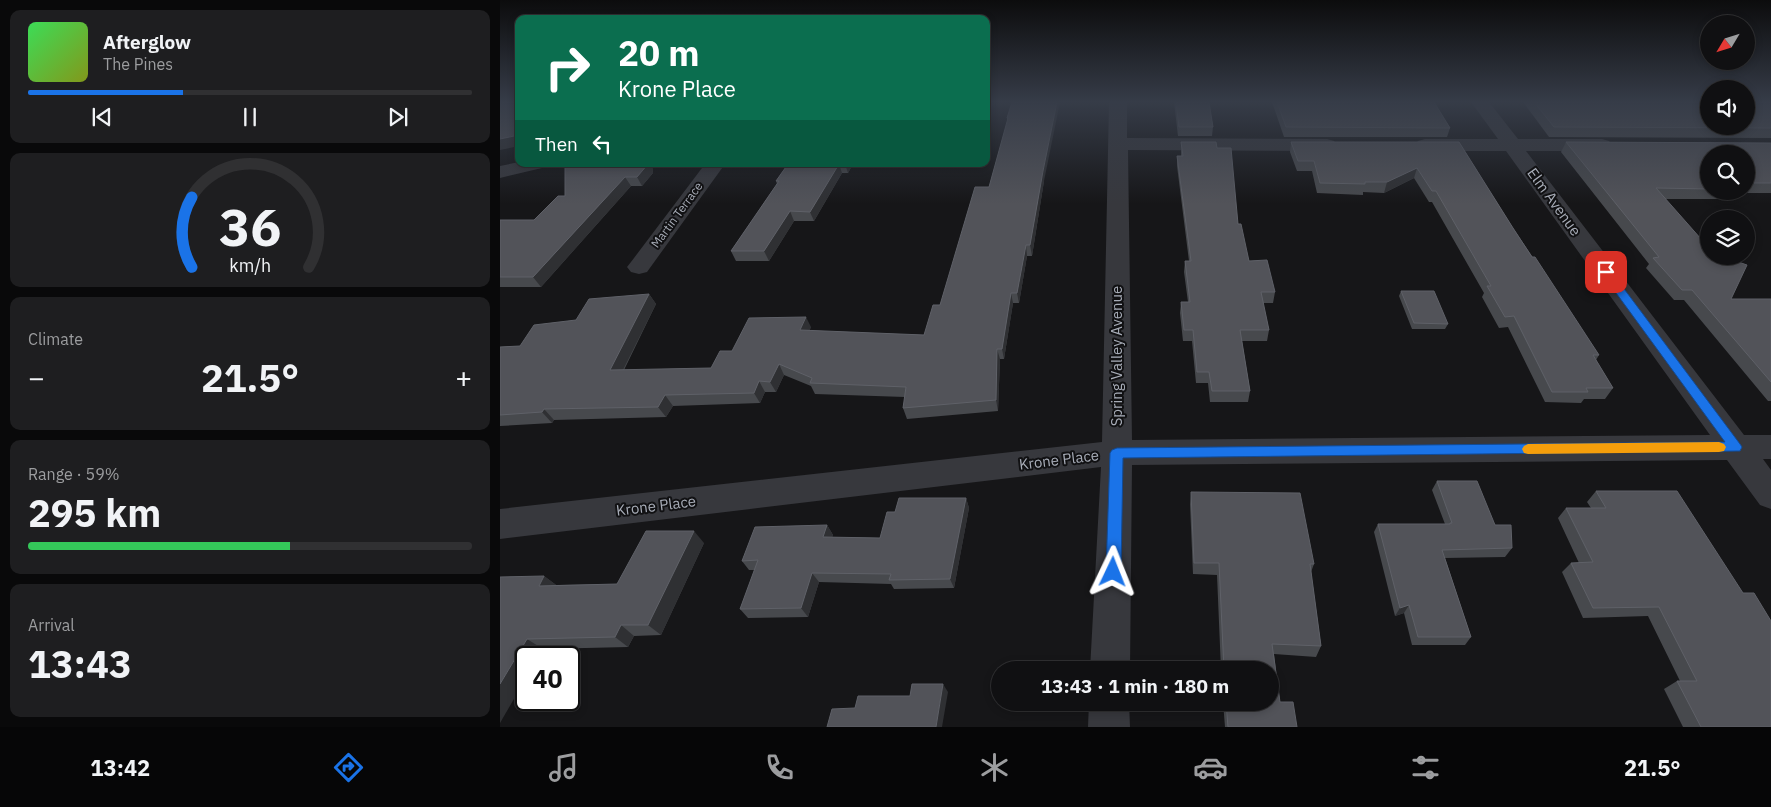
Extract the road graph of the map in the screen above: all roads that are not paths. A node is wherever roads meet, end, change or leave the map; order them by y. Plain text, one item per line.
1 (1118, 136) edge
2 (1505, 136) edge
3 (1118, 144) junction
4 (1345, 145) edge
5 (1404, 145) edge
6 (1622, 145) edge
7 (1513, 146) junction
8 (522, 167) edge
9 (713, 167) edge
10 (500, 172) edge
11 (639, 267) dead end
12 (1736, 447) junction
13 (1771, 447) edge
14 (1117, 453) junction
15 (1771, 495) edge
16 (500, 524) edge
17 (1110, 661) edge
18 (1110, 711) edge
19 (1109, 727) edge

1 - 3 street, Spring Valley Avenue
2 - 7 street, Elm Avenue
3 - 4 street
3 - 14 street, Spring Valley Avenue
5 - 7 street
6 - 7 street
7 - 12 street, Elm Avenue
8 - 10 street
9 - 11 street, Martin Terrace
12 - 13 street, Krone Place
12 - 14 street, Krone Place
12 - 15 street, Elm Avenue
14 - 16 street, Krone Place
14 - 17 street, Spring Valley Avenue
18 - 19 street

